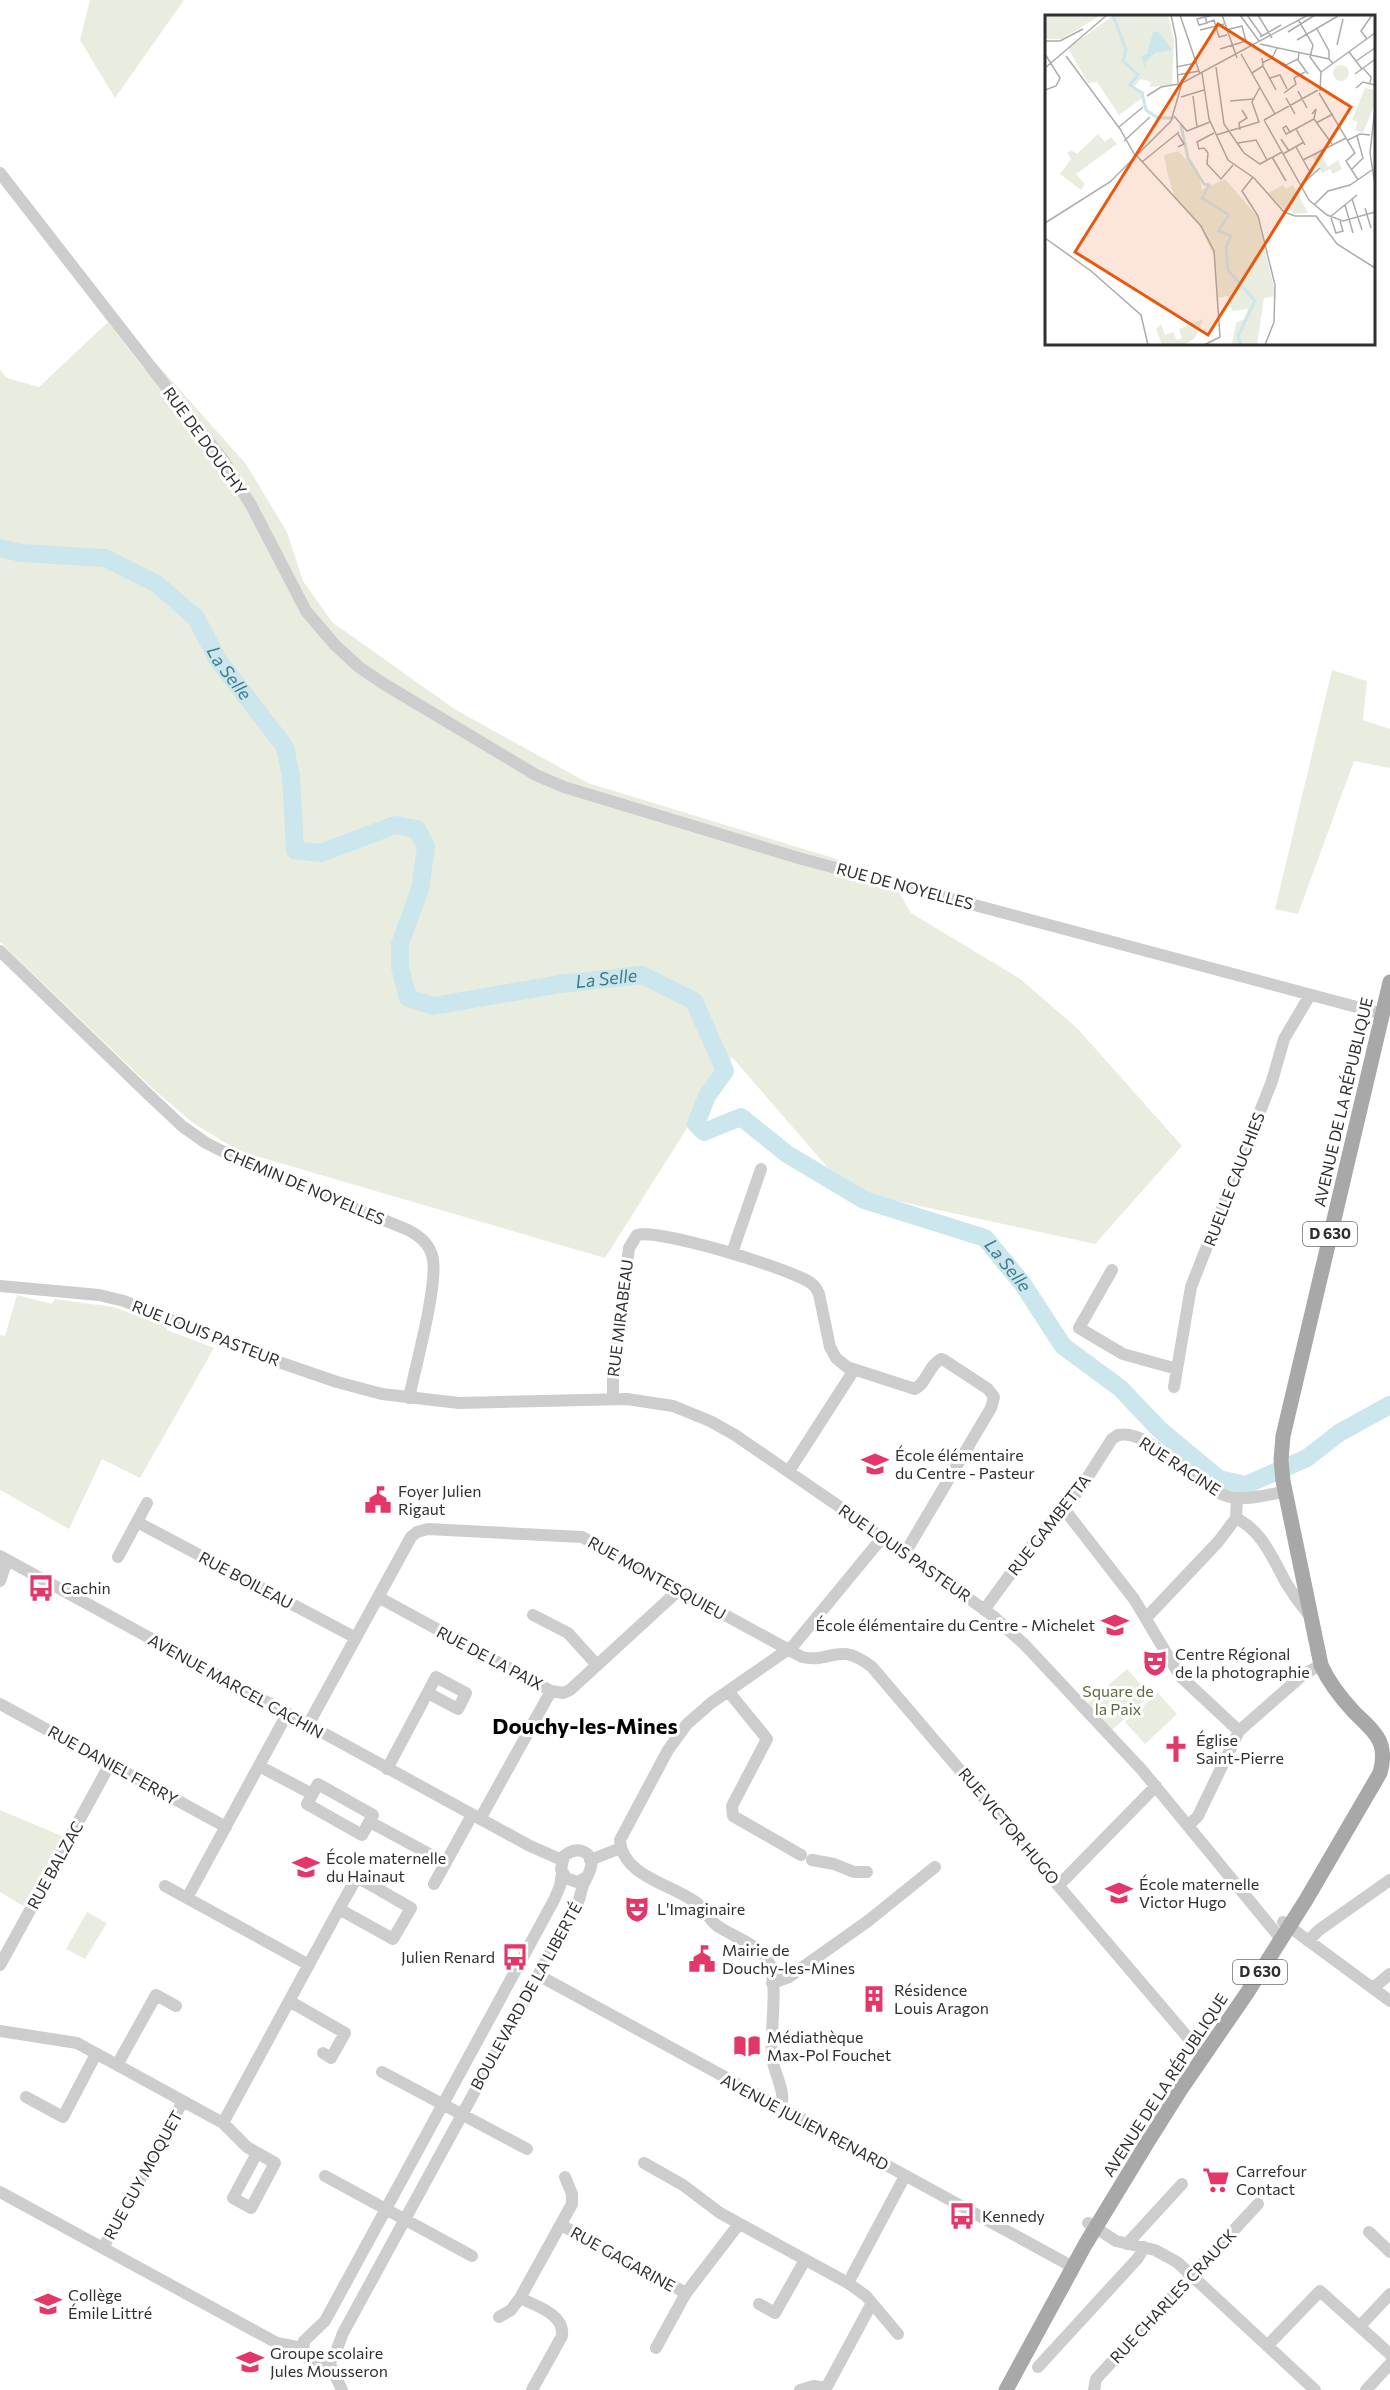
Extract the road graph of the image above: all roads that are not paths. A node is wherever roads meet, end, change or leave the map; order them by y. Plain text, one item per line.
1 (0, 173) edge
2 (442, 719) joint
3 (0, 951) edge
4 (1390, 982) edge
5 (1310, 995) junction
6 (1386, 1006) edge
7 (761, 1169) dead end
8 (732, 1253) junction
9 (1112, 1270) dead end
10 (0, 1286) edge
11 (854, 1370) junction
12 (1177, 1370) junction
13 (1174, 1388) dead end
14 (409, 1398) junction
15 (613, 1399) junction
16 (1112, 1439) joint
17 (789, 1471) junction
18 (1284, 1487) junction
19 (1237, 1498) junction
20 (147, 1503) dead end
21 (1064, 1509) junction
22 (1236, 1518) junction
23 (137, 1522) junction
24 (881, 1539) junction
25 (905, 1553) junction
26 (118, 1557) dead end
27 (4, 1558) edge
28 (0, 1581) edge
29 (679, 1590) junction
30 (378, 1597) junction
31 (984, 1610) junction
32 (533, 1615) dead end
33 (1146, 1618) junction
34 (1311, 1618) junction
35 (356, 1638) junction
36 (789, 1650) junction
37 (597, 1665) junction
38 (1322, 1665) junction
39 (551, 1691) junction
40 (728, 1691) junction
41 (428, 1693) dead end
42 (0, 1704) edge
43 (287, 1714) junction
44 (308, 1725) junction
45 (1239, 1731) junction
46 (1382, 1749) edge
47 (110, 1764) junction
48 (259, 1766) junction
49 (387, 1769) junction
50 (1156, 1786) junction
51 (312, 1794) junction
52 (476, 1817) junction
53 (370, 1821) junction
54 (1188, 1826) junction
55 (226, 1827) junction
56 (621, 1848) junction
57 (590, 1860) junction
58 (446, 1863) junction
59 (562, 1867) junction
60 (935, 1867) dead end
61 (867, 1872) dead end
62 (587, 1877) junction
63 (1390, 1880) edge
64 (434, 1884) dead end
65 (1059, 1885) junction
66 (165, 1886) dead end
67 (187, 1898) junction
68 (339, 1909) junction
69 (1282, 1930) junction
70 (1308, 1941) junction
71 (0, 1965) edge
72 (309, 1965) junction
73 (1390, 1974) edge
74 (538, 1975) junction
75 (772, 1983) junction
76 (1373, 1988) junction
77 (289, 2001) junction
78 (1390, 2001) edge
79 (176, 2006) dead end
80 (0, 2031) edge
81 (1202, 2051) junction
82 (323, 2053) dead end
83 (96, 2054) junction
84 (117, 2065) junction
85 (382, 2072) dead end
86 (26, 2097) dead end
87 (183, 2102) junction
88 (443, 2104) junction
89 (780, 2109) junction
90 (462, 2114) junction
91 (223, 2123) junction
92 (527, 2149) dead end
93 (257, 2153) dead end
94 (644, 2163) dead end
95 (325, 2176) dead end
96 (905, 2176) junction
97 (565, 2177) dead end
98 (1182, 2184) dead end
99 (0, 2192) edge
100 (1258, 2204) dead end
101 (386, 2209) junction
102 (405, 2219) junction
103 (739, 2224) junction
104 (561, 2225) junction
105 (1092, 2226) junction
106 (1369, 2232) dead end
107 (1127, 2244) junction
108 (1144, 2247) junction
109 (103, 2248) junction
110 (1390, 2252) edge
111 (472, 2256) dead end
112 (806, 2260) junction
113 (1069, 2265) junction
114 (1192, 2276) junction
115 (848, 2283) junction
116 (686, 2293) junction
117 (1390, 2294) edge
118 (520, 2298) junction
119 (872, 2303) junction
120 (759, 2304) dead end
121 (499, 2317) dead end
122 (1360, 2326) junction
123 (315, 2331) junction
124 (898, 2334) dead end
125 (1267, 2346) junction
126 (303, 2348) junction
127 (337, 2348) junction
128 (656, 2348) dead end
129 (1390, 2354) edge
130 (329, 2362) junction
131 (1390, 2364) edge
132 (1038, 2367) dead end
133 (1301, 2385) edge
134 (825, 2389) edge
135 (342, 2390) edge
136 (532, 2390) edge
137 (800, 2390) edge
138 (997, 2390) edge
139 (1006, 2390) edge
140 (1094, 2390) edge
141 (1315, 2390) edge
142 (1366, 2390) edge

1 - 2 street, RUE DE DOUCHY
2 - 5 street, RUE DE NOYELLES
3 - 14 street, CHEMIN DE NOYELLES
4 - 6 main road, AVENUE DE LA RÉPUBLIQUE / D 630
5 - 6 street, RUE DE NOYELLES
5 - 12 street, RUELLE CAUCHIES
6 - 18 main road, AVENUE DE LA RÉPUBLIQUE / D 630
7 - 8 street
8 - 11 street
8 - 15 street, RUE MIRABEAU
9 - 12 street
10 - 14 street, RUE LOUIS PASTEUR
11 - 17 street
11 - 25 street
12 - 13 street, RUELLE CAUCHIES
14 - 15 street, RUE LOUIS PASTEUR
15 - 17 street, RUE LOUIS PASTEUR
16 - 19 street, RUE RACINE
16 - 21 street, RUE GAMBETTA
17 - 24 street, RUE LOUIS PASTEUR
18 - 19 street, RUE RACINE
18 - 34 main road, AVENUE DE LA RÉPUBLIQUE / D 630
19 - 22 street
20 - 23 street
21 - 31 street, RUE GAMBETTA
21 - 33 street
22 - 33 street
22 - 34 street, AVENUE DE LA RÉPUBLIQUE
23 - 26 street
23 - 35 street, RUE BOILEAU
24 - 25 street, RUE LOUIS PASTEUR
24 - 36 street
25 - 31 street, RUE LOUIS PASTEUR
27 - 28 street
27 - 43 street, AVENUE MARCEL CACHIN
29 - 30 street, RUE MONTESQUIEU
29 - 36 street, RUE MONTESQUIEU
29 - 37 street, RUE DE LA PAIX
30 - 35 street, RUE MONTESQUIEU
30 - 39 street, RUE DE LA PAIX
31 - 50 street, RUE LOUIS PASTEUR
32 - 37 street
33 - 45 street
34 - 38 main road, AVENUE DE LA RÉPUBLIQUE / D 630
35 - 44 street, RUE MONTESQUIEU
36 - 40 street
36 - 65 street, RUE VICTOR HUGO
37 - 39 street, RUE DE LA PAIX
38 - 45 street
38 - 46 main road, AVENUE DE LA RÉPUBLIQUE / D 630
39 - 52 street
40 - 56 street
40 - 61 street
41 - 49 street
42 - 47 street, RUE DANIEL FERRY
43 - 44 street, AVENUE MARCEL CACHIN
43 - 48 street
44 - 49 street, AVENUE MARCEL CACHIN
45 - 54 street
46 - 69 main road, AVENUE DE LA RÉPUBLIQUE / D 630
47 - 55 street, RUE DANIEL FERRY
47 - 71 street, RUE BALZAC
48 - 51 street
48 - 55 street
49 - 52 street, AVENUE MARCEL CACHIN
50 - 54 street, RUE LOUIS PASTEUR
50 - 65 street
51 - 53 street
51 - 53 street
52 - 58 street
52 - 59 street, AVENUE MARCEL CACHIN
53 - 58 street
54 - 69 street, RUE LOUIS PASTEUR
55 - 67 street
56 - 57 street
56 - 75 street
57 - 59 street
57 - 62 street
58 - 64 street
59 - 62 street
59 - 88 street, BOULEVARD DE LA LIBERTÉ
60 - 75 street
62 - 74 street, BOULEVARD DE LA LIBERTÉ
63 - 70 street
65 - 81 street, RUE VICTOR HUGO
66 - 67 street
67 - 72 street
68 - 68 street
68 - 72 street
69 - 70 street, RUE LOUIS PASTEUR
69 - 81 main road, AVENUE DE LA RÉPUBLIQUE / D 630
70 - 76 street, RUE LOUIS PASTEUR
72 - 77 street
73 - 76 street
74 - 89 street, AVENUE JULIEN RENARD
74 - 90 street, BOULEVARD DE LA LIBERTÉ
75 - 89 street
76 - 78 street, RUE LOUIS PASTEUR
77 - 82 street
77 - 91 street
79 - 84 street
80 - 83 street, RUE GUY MOQUET
81 - 105 main road, AVENUE DE LA RÉPUBLIQUE / D 630
83 - 84 street, RUE GUY MOQUET
83 - 86 street
84 - 87 street, RUE GUY MOQUET
85 - 88 street
87 - 91 street, RUE GUY MOQUET
87 - 109 street, RUE GUY MOQUET
88 - 90 street
88 - 101 street, BOULEVARD DE LA LIBERTÉ
89 - 96 street, AVENUE JULIEN RENARD
90 - 92 street
90 - 102 street, BOULEVARD DE LA LIBERTÉ
91 - 93 street, RUE GUY MOQUET
94 - 103 street
95 - 101 street
96 - 113 street, AVENUE JULIEN RENARD
96 - 115 street
97 - 104 street, RUE GAGARINE
98 - 107 street
99 - 109 street
100 - 114 street, RUE CHARLES CRAUCK
101 - 102 street
101 - 123 street, BOULEVARD DE LA LIBERTÉ
102 - 111 street
102 - 127 street, BOULEVARD DE LA LIBERTÉ
103 - 112 street
103 - 116 street, RUE GAGARINE
104 - 116 street, RUE GAGARINE
104 - 118 street, RUE GAGARINE
105 - 107 street
105 - 113 main road, AVENUE DE LA RÉPUBLIQUE / D 630
106 - 110 street
107 - 108 street
108 - 114 street
108 - 132 street
109 - 126 street
112 - 115 street
112 - 120 street
113 - 138 main road, AVENUE DE LA RÉPUBLIQUE / D 630
113 - 139 main road, AVENUE DE LA RÉPUBLIQUE / D 630
114 - 125 street
114 - 140 street, RUE CHARLES CRAUCK
115 - 119 street
116 - 128 street, RUE GAGARINE
117 - 122 street
118 - 121 street, RUE GAGARINE
118 - 136 street
119 - 124 street
119 - 134 street
122 - 125 street
122 - 129 street
123 - 126 street
123 - 127 street
125 - 133 street
126 - 130 street
127 - 130 street
130 - 135 street
131 - 142 street
133 - 141 street
134 - 137 street

